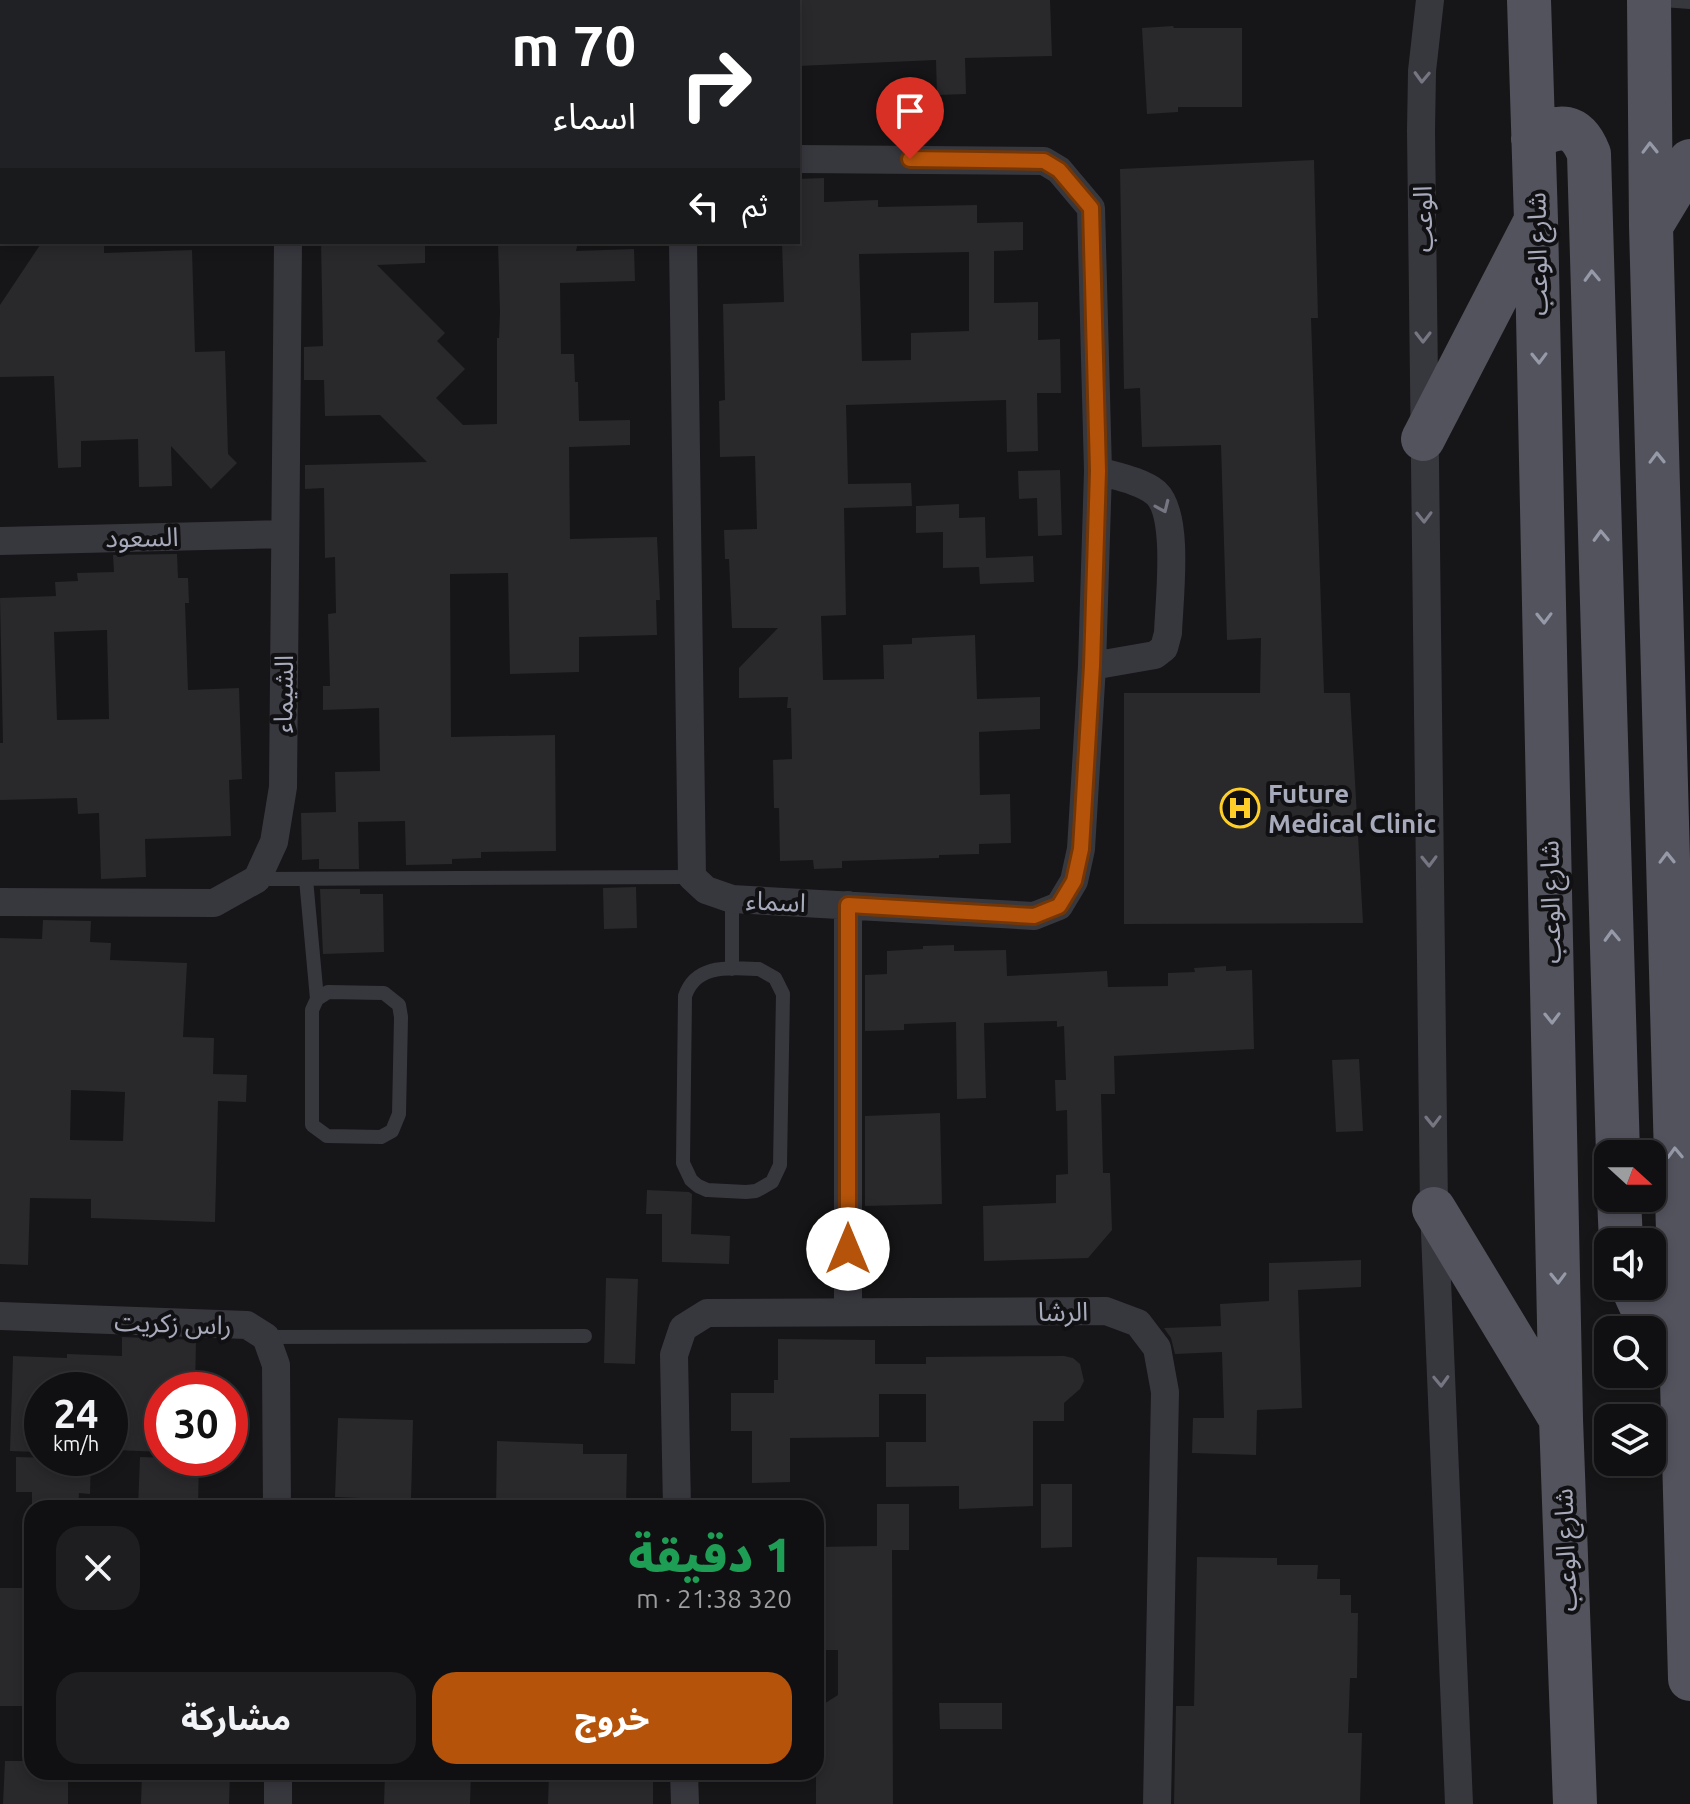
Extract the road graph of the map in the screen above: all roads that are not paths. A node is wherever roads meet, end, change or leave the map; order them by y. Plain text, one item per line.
1 (1430, 0) edge
2 (1529, 0) edge
3 (1559, 0) edge
4 (1649, 0) edge
5 (1663, 0) edge
6 (1690, 2) edge
7 (1532, 64) junction
8 (1533, 139) junction
9 (800, 159) edge
10 (1690, 161) edge
11 (1536, 220) junction
12 (1651, 226) junction
13 (288, 244) edge
14 (683, 244) edge
15 (1423, 439) junction
16 (1098, 471) junction
17 (285, 534) junction
18 (0, 541) edge
19 (1092, 666) junction
20 (692, 877) junction
21 (257, 879) junction
22 (306, 879) junction
23 (732, 899) junction
24 (0, 902) edge
25 (848, 905) junction
26 (1680, 942) edge
27 (732, 969) junction
28 (317, 999) junction
29 (1618, 1140) edge
30 (1434, 1209) junction
31 (848, 1312) junction
32 (0, 1316) edge
33 (585, 1336) dead end
34 (266, 1337) junction
35 (1666, 1350) edge
36 (1681, 1372) junction
37 (1561, 1419) junction
38 (277, 1500) edge
39 (677, 1500) edge
40 (1690, 1679) edge
41 (278, 1780) edge
42 (684, 1780) edge
43 (278, 1804) edge
44 (685, 1804) edge
45 (1157, 1804) edge
46 (1459, 1804) edge
47 (1575, 1804) edge

1 -> 15 street, الوعب
2 - 7 main road, شارع الوعب
3 - 7 main road
12 -> 4 main road
5 - 6 lane
7 - 8 main road, شارع الوعب
8 - 11 main road, شارع الوعب
29 -> 8 main road
9 - 16 street, اسماء
10 - 12 main road
11 - 15 main road
11 -> 37 main road, شارع الوعب
26 -> 12 main road
13 - 17 street, الشيماء
14 - 20 street
15 -> 30 street
16 - 19 street, اسماء
16 -> 19 street
17 - 18 street, السعود
17 - 21 street, الشيماء
19 - 25 street, اسماء
20 - 22 lane
20 - 23 street, اسماء
21 - 22 lane
21 - 24 street
22 - 28 lane
23 - 25 street, اسماء
23 - 27 lane
25 - 31 street
36 -> 26 main road
27 - 27 lane
28 - 28 lane
30 - 37 main road
30 -> 46 street
31 - 39 street, الرشا
31 - 45 street, الرشا
32 - 34 street, راس زكريت
33 - 34 lane
34 - 38 street, راس زكريت
35 - 36 main road
36 - 40 main road
37 - 47 main road, شارع الوعب
41 - 43 street
42 - 44 street

